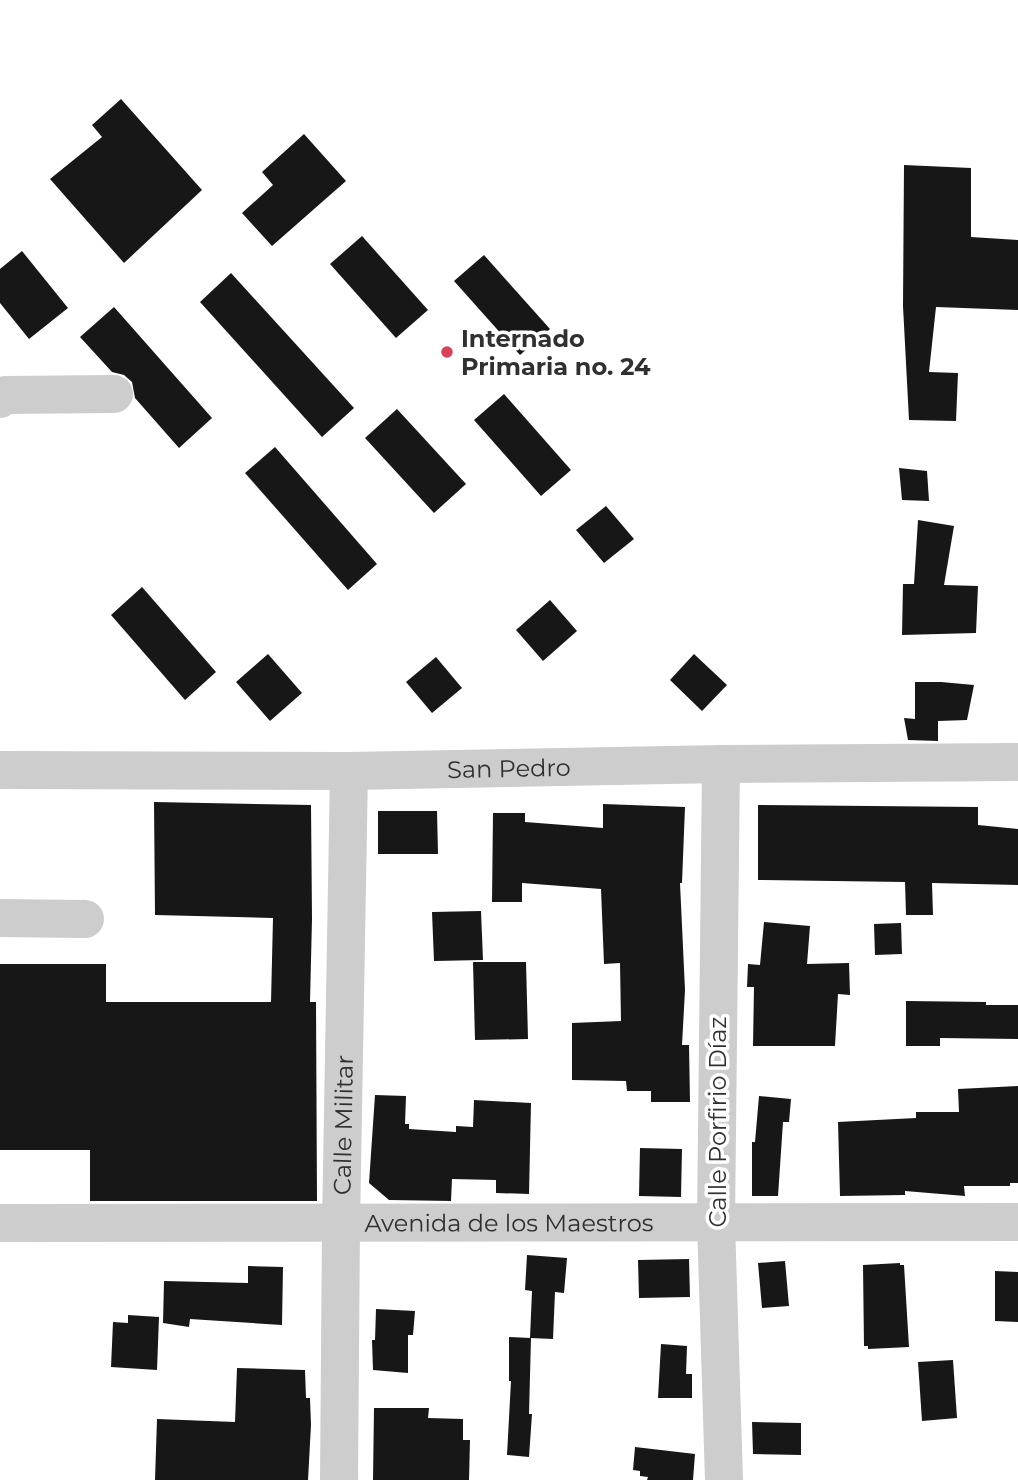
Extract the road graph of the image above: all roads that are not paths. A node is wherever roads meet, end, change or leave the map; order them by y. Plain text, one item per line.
1 (114, 394) dead end
2 (0, 399) edge
3 (1018, 762) edge
4 (721, 764) junction
5 (0, 770) edge
6 (349, 771) junction
7 (0, 918) edge
8 (85, 919) dead end
9 (716, 1222) junction
10 (1018, 1222) edge
11 (0, 1223) edge
12 (341, 1225) junction
13 (339, 1480) edge
14 (724, 1480) edge

1 - 2 street
3 - 4 street, San Pedro
4 - 6 street, San Pedro
4 - 9 street, Calle Porfirio Díaz
5 - 6 street, San Pedro
6 - 12 street, Calle Militar
7 - 8 street
9 - 10 street, Avenida de los Maestros
9 - 12 street, Avenida de los Maestros
9 - 14 street, Calle Porfirio Díaz
11 - 12 street, Avenida de los Maestros
12 - 13 street, Calle Militar

